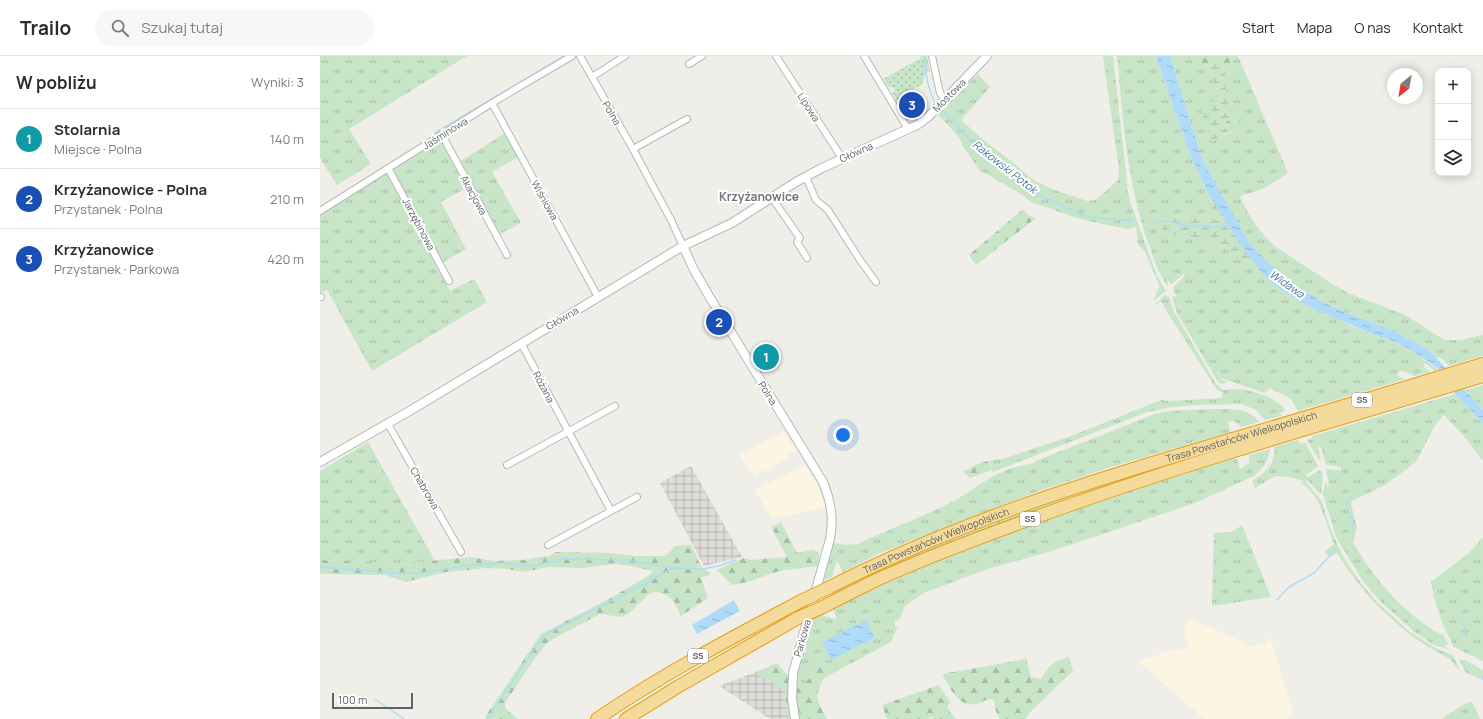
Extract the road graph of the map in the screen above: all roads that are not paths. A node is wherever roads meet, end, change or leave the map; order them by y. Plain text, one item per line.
1 (572, 56) edge
2 (580, 56) edge
3 (625, 56) edge
4 (702, 56) edge
5 (776, 56) edge
6 (864, 56) edge
7 (932, 56) edge
8 (987, 56) edge
9 (689, 64) dead end
10 (592, 77) junction
11 (943, 102) junction
12 (492, 103) junction
13 (687, 119) dead end
14 (908, 129) junction
15 (442, 135) junction
16 (633, 149) junction
17 (842, 158) junction
18 (388, 168) junction
19 (806, 177) junction
20 (772, 198) junction
21 (320, 211) edge
22 (683, 246) junction
23 (507, 255) dead end
24 (807, 258) dead end
25 (449, 281) dead end
26 (876, 282) dead end
27 (598, 297) junction
28 (521, 343) junction
29 (1483, 364) edge
30 (1483, 376) edge
31 (614, 406) dead end
32 (388, 424) junction
33 (568, 431) junction
34 (1242, 442) junction
35 (320, 462) edge
36 (507, 465) dead end
37 (637, 497) dead end
38 (611, 511) junction
39 (548, 545) dead end
40 (461, 552) dead end
41 (825, 559) joint
42 (597, 719) edge
43 (626, 719) edge
44 (795, 719) edge

1 - 12 street, Jaśminowa
2 - 10 street, Polna
3 - 10 street
4 - 9 street
5 - 17 street, Lipowa
6 - 14 street
7 - 11 street
8 - 11 street, Mostowa
10 - 16 street, Polna
11 - 14 street, Mostowa
12 - 15 street, Jaśminowa
12 - 27 street, Wiśniowa
13 - 16 street
14 - 17 street, Główna
15 - 18 street, Jaśminowa
15 - 23 street, Akacjowa
16 - 22 street, Polna
17 - 19 street, Główna
18 - 21 street, Jaśminowa
18 - 25 street, Jarzębinowa
19 - 20 street, Główna
19 - 26 street
20 - 22 street, Główna
20 - 24 street
22 - 27 street, Główna
22 - 41 street, Polna
27 - 28 street, Główna
28 - 32 street, Główna
28 - 33 street, Różana
29 - 34 highway, Trasa Powstańców Wielkopolskich / S5
30 - 34 highway, Trasa Powstańców Wielkopolskich / S5
31 - 33 street
32 - 35 street, Główna
32 - 40 street, Chabrowa
33 - 36 street
33 - 38 street, Różana
34 - 42 highway, Trasa Powstańców Wielkopolskich / S5, bridge
34 - 43 highway, Trasa Powstańców Wielkopolskich / S5, bridge
37 - 38 street
38 - 39 street
41 - 44 street, Parkowa

